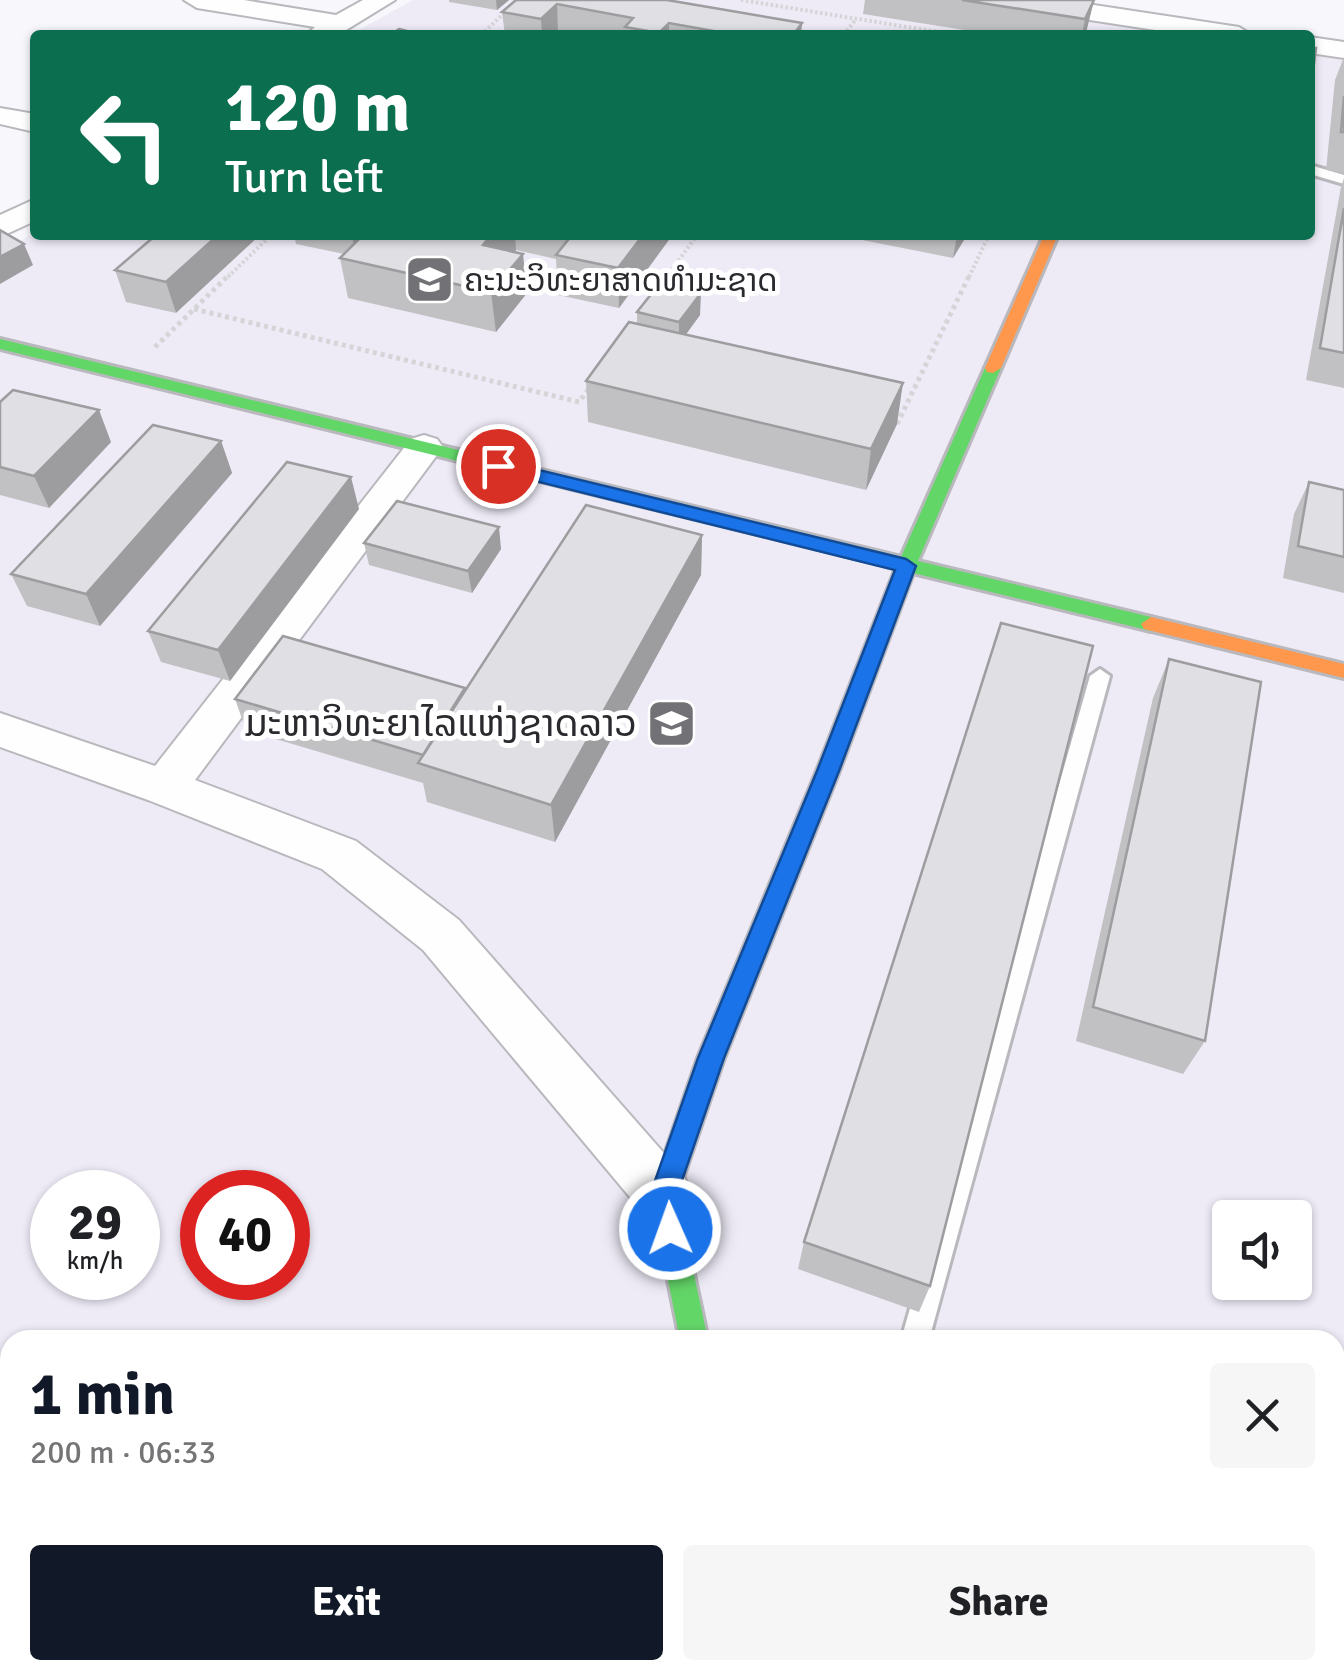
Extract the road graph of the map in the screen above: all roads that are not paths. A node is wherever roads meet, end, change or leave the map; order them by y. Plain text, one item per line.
1 (198, 0) edge
2 (382, 0) edge
3 (1011, 0) edge
4 (1142, 28) edge
5 (329, 29) edge
6 (1170, 30) edge
7 (1315, 47) edge
8 (1344, 50) edge
9 (0, 116) edge
10 (30, 122) edge
11 (1315, 171) edge
12 (1344, 180) edge
13 (30, 211) edge
14 (0, 228) edge
15 (1049, 240) edge
16 (0, 344) edge
17 (424, 448) junction
18 (906, 566) junction
19 (1344, 671) edge
20 (1100, 676) dead end
21 (0, 730) edge
22 (164, 787) junction
23 (664, 1195) junction
24 (692, 1330) edge
25 (919, 1330) edge

1 - 5 street
2 - 5 street
3 - 4 street
4 - 6 street
7 - 8 street
9 - 10 street
11 - 12 lane
13 - 14 street
15 - 18 street
16 - 17 street
17 - 18 street
17 - 22 street
18 - 19 street
18 - 23 street
20 - 25 lane
21 - 22 street
22 - 23 street
23 - 24 street

